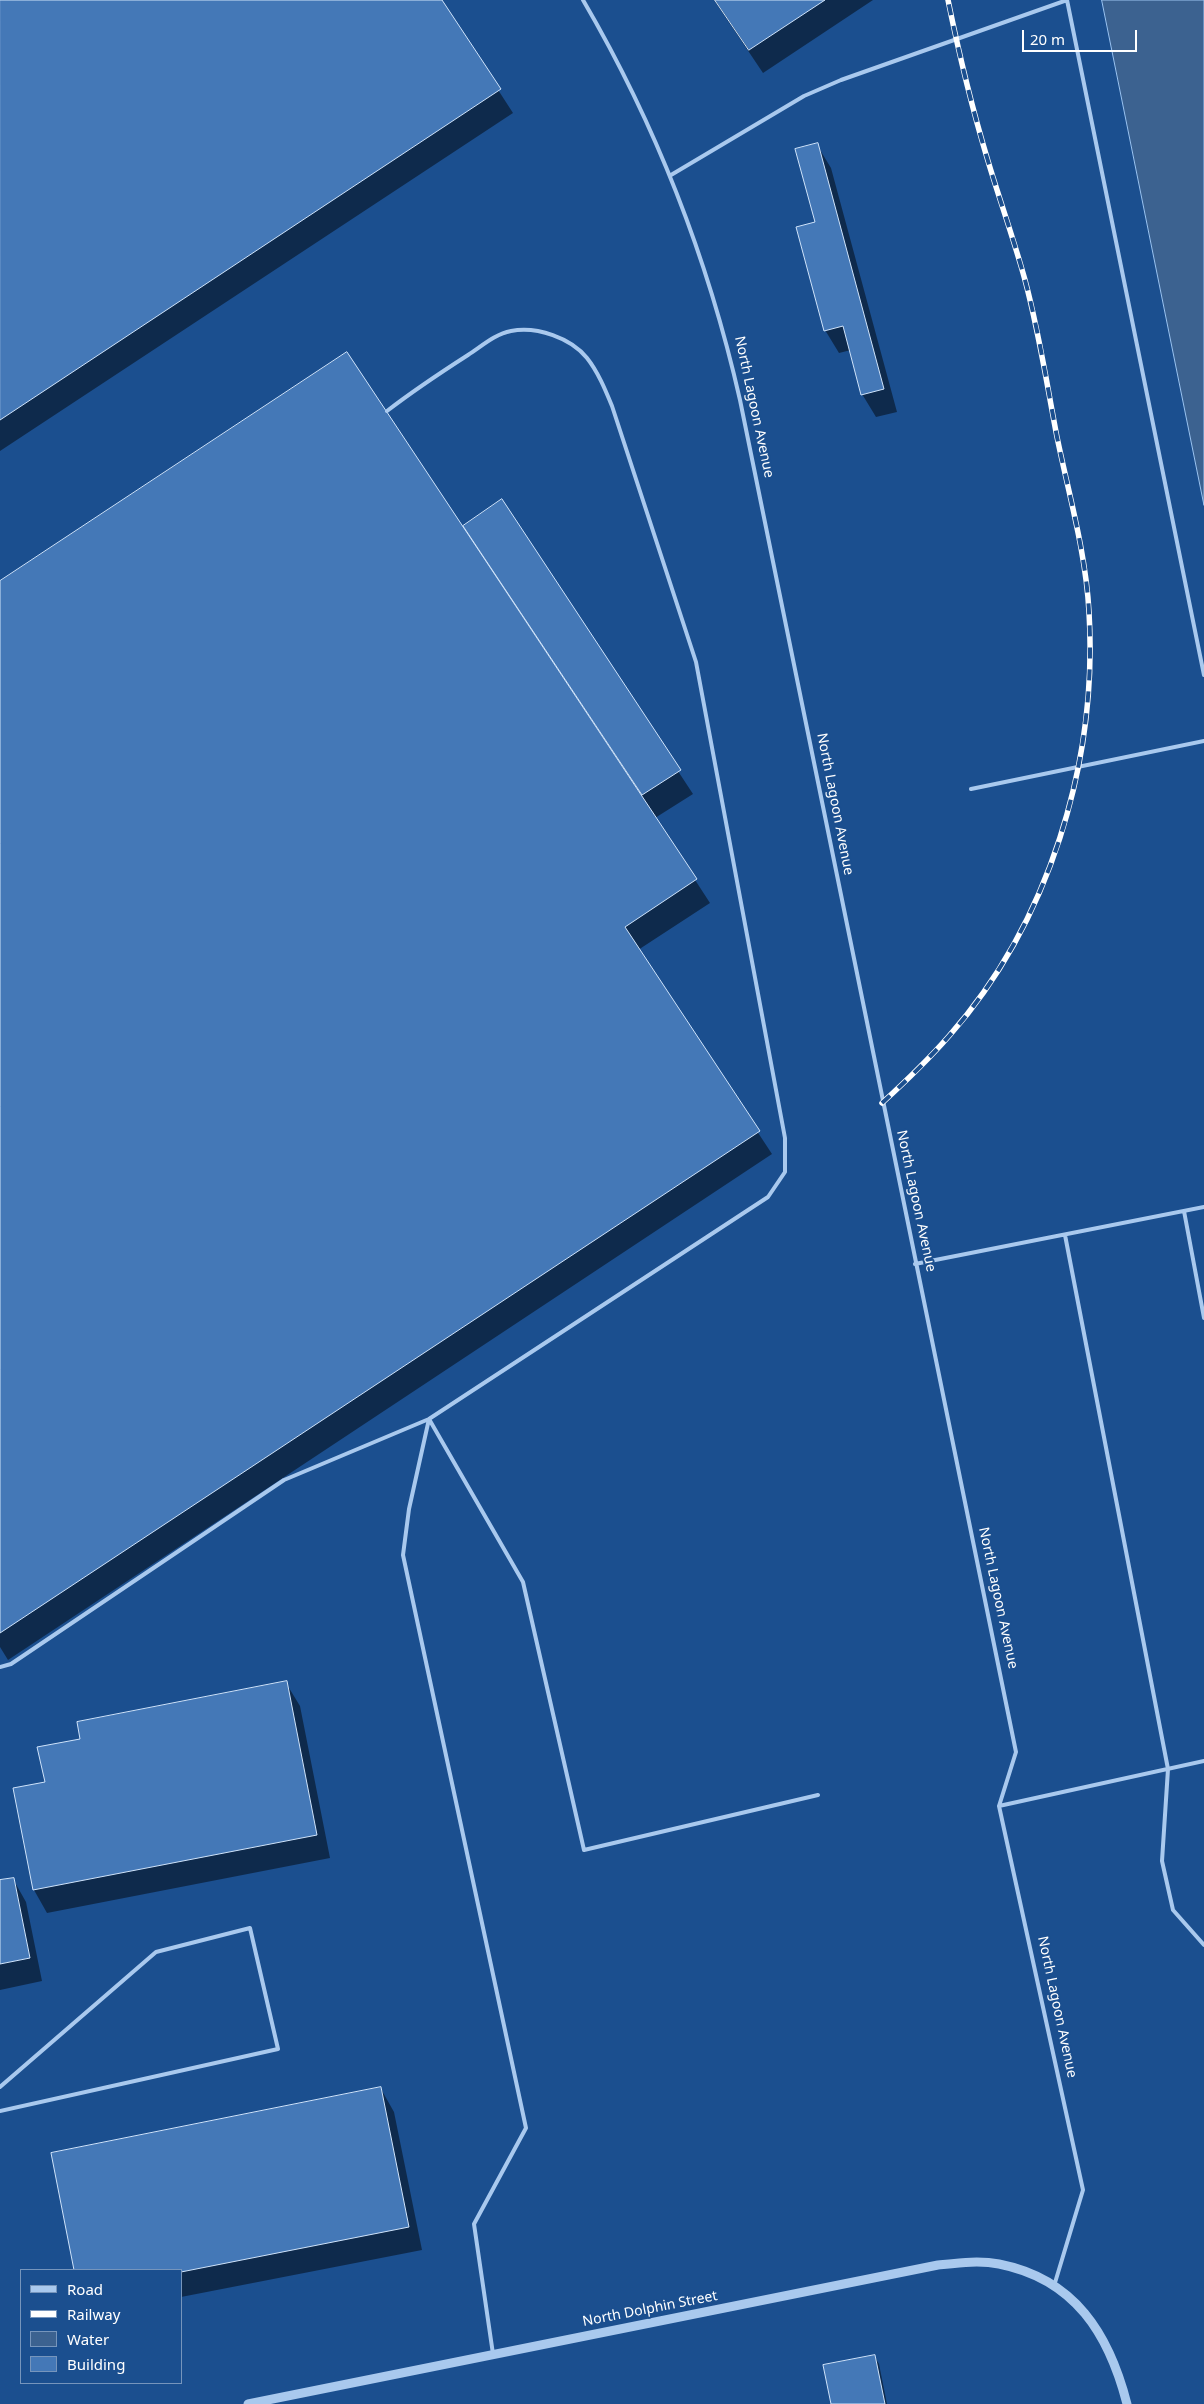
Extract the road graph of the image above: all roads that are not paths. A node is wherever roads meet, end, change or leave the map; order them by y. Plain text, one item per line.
1 (583, 0) edge
2 (1067, 0) edge
3 (671, 176) junction
4 (387, 412) dead end
5 (1204, 675) edge
6 (1204, 741) edge
7 (970, 788) dead end
8 (1204, 1207) edge
9 (1184, 1211) junction
10 (1065, 1235) junction
11 (915, 1264) junction
12 (1204, 1318) edge
13 (429, 1419) junction
14 (0, 1667) edge
15 (1204, 1761) edge
16 (1168, 1769) junction
17 (818, 1795) dead end
18 (999, 1806) junction
19 (1204, 1945) edge
20 (0, 2087) edge
21 (0, 2111) edge
22 (1054, 2286) junction
23 (493, 2354) junction
24 (248, 2404) edge
25 (1127, 2404) edge

1 - 3 lane, North Lagoon Avenue
2 - 3 lane
2 - 5 lane
3 - 11 lane, North Lagoon Avenue
4 - 13 lane
6 - 7 lane
8 - 9 lane
9 - 10 lane
9 - 12 lane
10 - 11 lane
10 - 16 lane
11 - 18 lane, North Lagoon Avenue
13 - 14 lane
13 - 17 lane
13 - 23 lane
15 - 16 lane
16 - 18 lane
16 - 19 lane
18 - 22 lane, North Lagoon Avenue
20 - 21 lane
22 - 23 street, North Dolphin Street
22 - 25 street
23 - 24 street, North Dolphin Street

